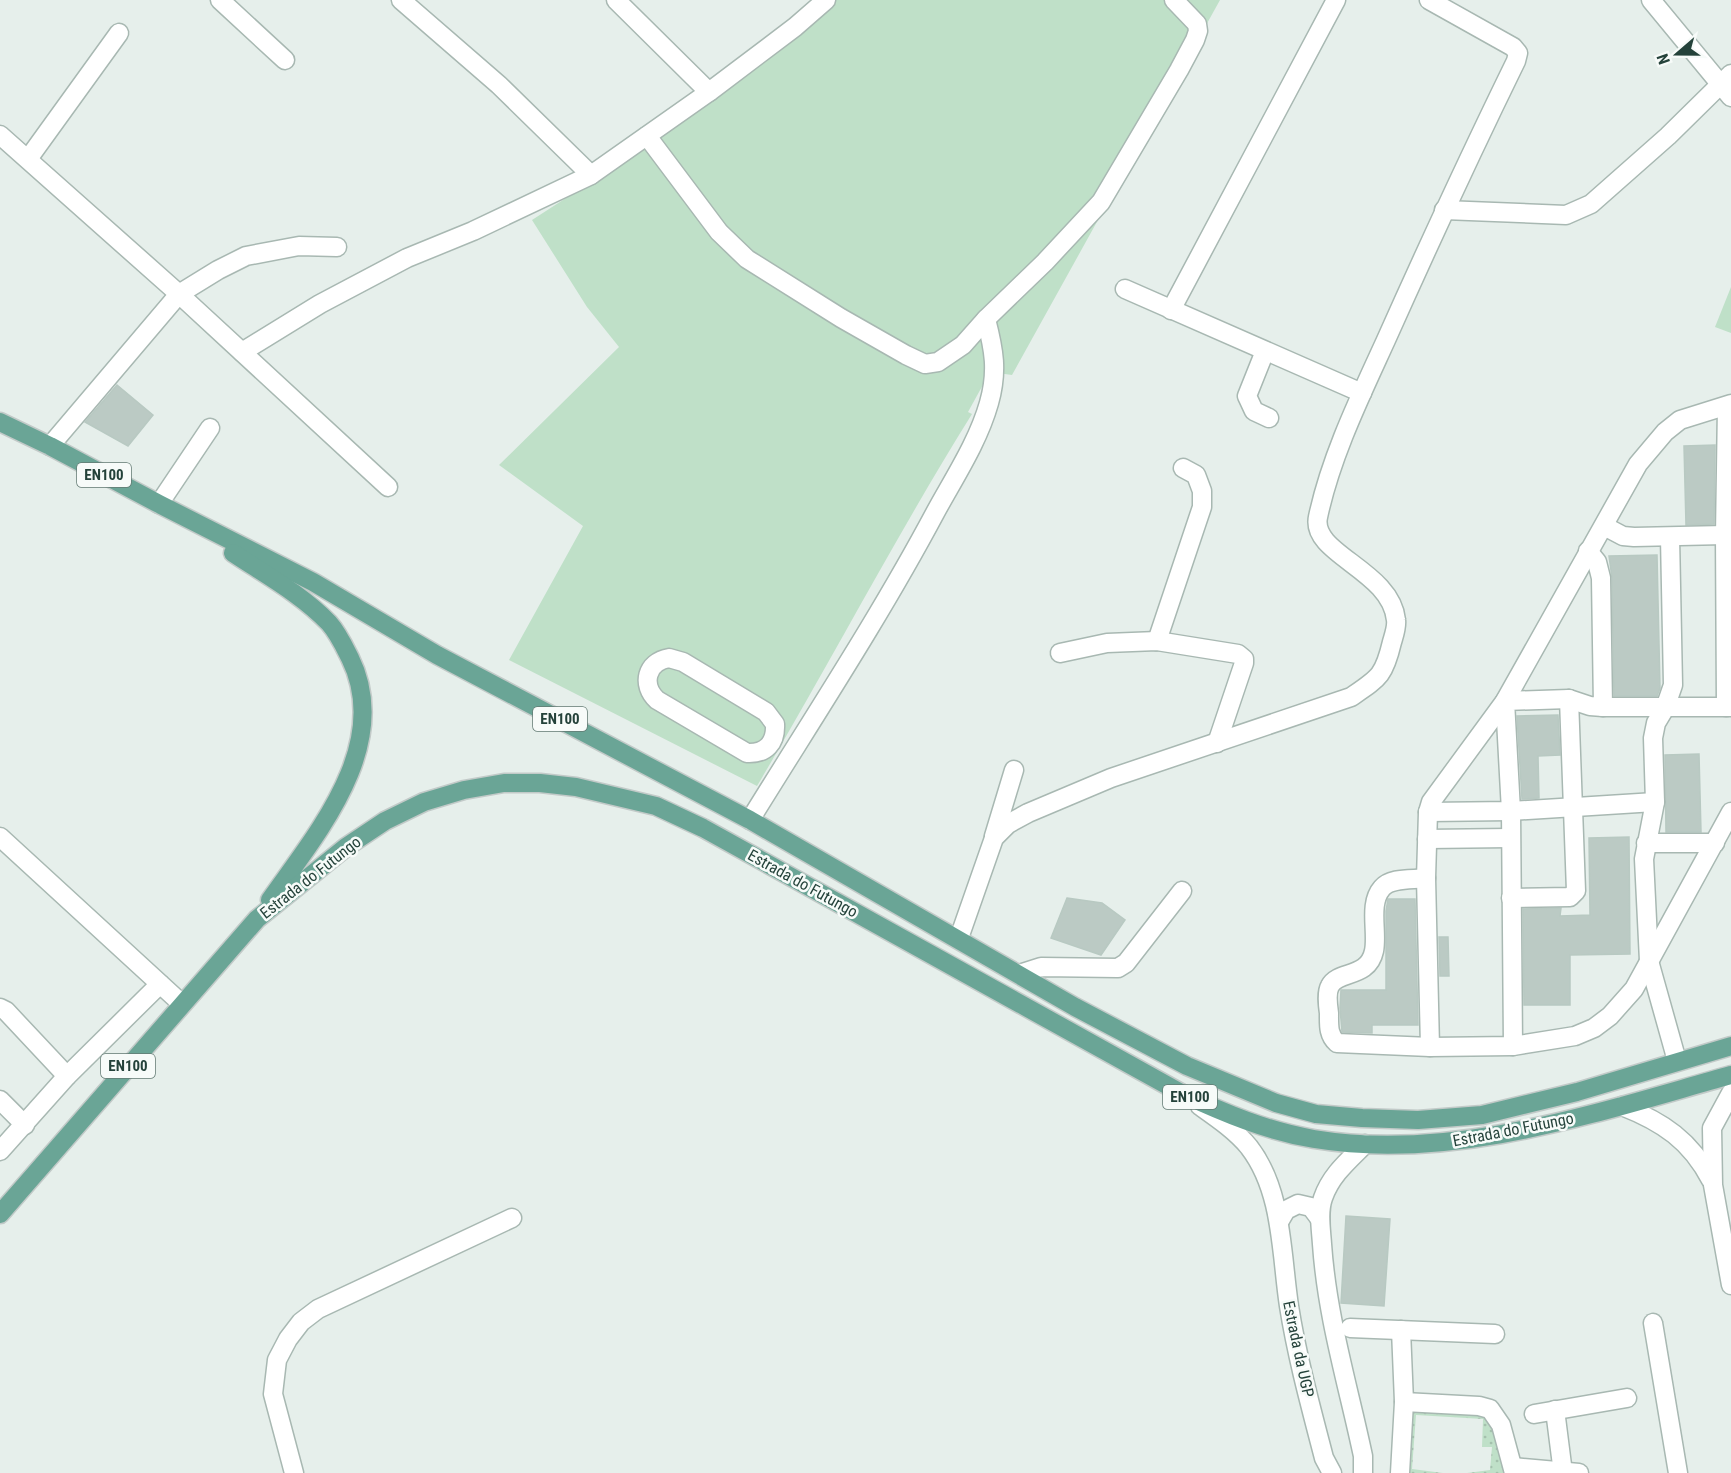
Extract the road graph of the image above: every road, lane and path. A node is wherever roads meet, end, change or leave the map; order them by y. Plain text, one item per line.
1 (220, 0) edge
2 (401, 0) edge
3 (616, 0) edge
4 (826, 0) edge
5 (1174, 0) edge
6 (1336, 0) edge
7 (1429, 0) edge
8 (1651, 0) edge
9 (120, 33) dead end
10 (285, 60) dead end
11 (1727, 85) edge
12 (709, 92) junction
13 (0, 135) edge
14 (647, 136) junction
15 (28, 159) junction
16 (591, 175) junction
17 (1443, 210) junction
18 (337, 247) dead end
19 (1125, 289) dead end
20 (179, 294) junction
21 (1171, 310) junction
22 (986, 319) junction
23 (1266, 351) junction
24 (242, 352) junction
25 (1362, 393) junction
26 (1729, 405) edge
27 (0, 414) edge
28 (1269, 418) dead end
29 (0, 422) edge
30 (210, 428) dead end
31 (50, 446) junction
32 (1183, 468) dead end
33 (388, 487) dead end
34 (159, 504) junction
35 (1604, 526) junction
36 (1725, 535) junction
37 (1670, 537) junction
38 (1588, 551) junction
39 (1728, 595) edge
40 (1157, 641) junction
41 (1060, 653) dead end
42 (1569, 699) junction
43 (1505, 701) junction
44 (1603, 707) junction
45 (1728, 707) edge
46 (1665, 708) junction
47 (1217, 742) junction
48 (769, 747) junction
49 (788, 758) junction
50 (1014, 771) dead end
51 (1655, 802) junction
52 (1574, 807) junction
53 (1511, 811) junction
54 (1428, 812) junction
55 (1731, 812) edge
56 (750, 820) junction
57 (0, 837) edge
58 (994, 838) junction
59 (1510, 838) junction
60 (1427, 839) junction
61 (1646, 843) junction
62 (1715, 843) junction
63 (1426, 878) junction
64 (1182, 891) dead end
65 (1511, 898) junction
66 (257, 919) junction
67 (959, 938) junction
68 (1652, 947) junction
69 (1019, 974) junction
70 (160, 984) junction
71 (182, 1004) junction
72 (0, 1008) edge
73 (1513, 1046) junction
74 (1430, 1047) junction
75 (1731, 1047) edge
76 (1683, 1060) junction
77 (1731, 1075) edge
78 (67, 1076) junction
79 (1181, 1093) junction
80 (1731, 1093) edge
81 (0, 1100) edge
82 (1622, 1106) junction
83 (25, 1125) junction
84 (1365, 1144) junction
85 (0, 1151) edge
86 (1713, 1185) junction
87 (0, 1214) edge
88 (512, 1218) dead end
89 (1320, 1219) junction
90 (1279, 1222) junction
91 (1731, 1285) edge
92 (1653, 1323) dead end
93 (1350, 1328) dead end
94 (1401, 1330) junction
95 (1495, 1334) dead end
96 (1627, 1398) dead end
97 (1404, 1402) junction
98 (1555, 1410) junction
99 (1534, 1414) dead end
100 (1513, 1470) edge
101 (294, 1473) edge
102 (1332, 1473) edge
103 (1363, 1473) edge
104 (1400, 1473) edge
105 (1568, 1473) edge
106 (1678, 1473) edge

1 - 10 street
2 - 16 street
3 - 12 street
4 - 12 street
5 - 22 street
6 - 21 street
7 - 17 street
8 - 11 street
9 - 15 street
11 - 17 street
12 - 14 street
13 - 15 street
14 - 16 street
14 - 22 street
15 - 20 street
16 - 24 street
17 - 25 street
18 - 20 street
19 - 21 street
20 - 24 street
20 - 31 street
21 - 23 street
22 - 49 street
23 - 25 street
23 - 28 street
24 - 33 street
25 - 47 street
26 - 35 street
26 - 36 street
27 - 31 main road
29 - 31 main road, Estrada do Futungo / EN100
30 - 34 street
31 - 34 main road, Estrada do Futungo / EN100
32 - 40 street
34 - 56 main road, Estrada do Futungo / EN100
34 - 66 main road
35 - 37 street
35 - 38 street
36 - 37 street
36 - 39 street
37 - 46 street
38 - 43 street
38 - 44 street
39 - 45 street
40 - 41 street
40 - 47 street
42 - 43 street
42 - 44 street
42 - 52 street
43 - 53 street
43 - 54 street
44 - 46 street
45 - 46 street
46 - 51 street
47 - 58 street
48 - 48 street
48 - 49 street
49 - 56 street
50 - 58 street
51 - 52 street
51 - 61 street
52 - 53 street
52 - 65 street
53 - 54 street
53 - 59 street
54 - 60 street
55 - 62 street
56 - 67 main road, Estrada do Futungo / EN100
57 - 70 street
58 - 67 street
59 - 60 street
59 - 65 street
60 - 63 street
61 - 62 street
61 - 68 street
62 - 68 street
63 - 74 street
63 - 74 street
64 - 69 street
65 - 73 street
66 - 71 main road, Estrada do Futungo / EN100
66 - 79 main road, Estrada do Futungo / EN100
67 - 69 main road, Estrada do Futungo / EN100
68 - 73 street
68 - 76 street
69 - 76 main road, Estrada do Futungo / EN100
70 - 71 street
70 - 78 street
71 - 87 main road, Estrada do Futungo / EN100
72 - 78 street
73 - 74 street
75 - 76 main road, Estrada do Futungo / EN100
77 - 82 main road, Estrada do Futungo / EN100
78 - 83 street
79 - 84 main road, Estrada do Futungo / EN100
79 - 90 street, Estrada da UGP
80 - 86 street
81 - 83 street
82 - 84 main road, Estrada do Futungo / EN100
82 - 86 street
83 - 85 street
84 - 89 street
86 - 91 street
88 - 101 street
89 - 90 street
89 - 103 street
90 - 102 street, Estrada da UGP
92 - 106 street
93 - 94 street
94 - 95 street
94 - 97 street
96 - 98 street
97 - 100 street
97 - 104 street
98 - 99 street
98 - 105 street
100 - 105 street

